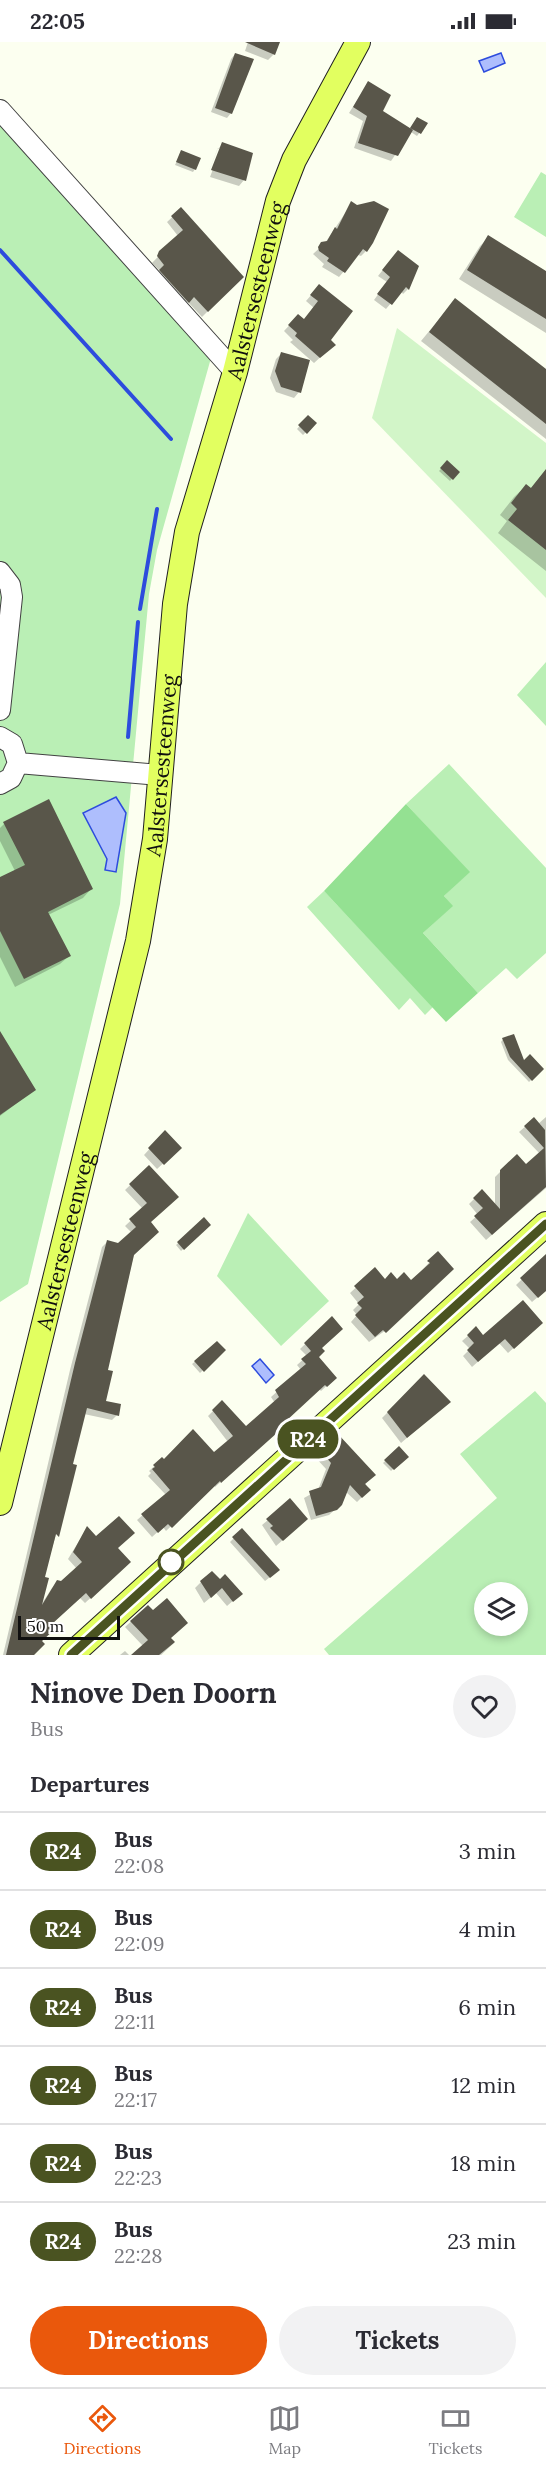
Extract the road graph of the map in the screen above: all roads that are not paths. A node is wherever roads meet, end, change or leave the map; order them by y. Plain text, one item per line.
1 (358, 42) edge
2 (0, 110) edge
3 (235, 372) junction
4 (0, 572) edge
5 (0, 710) edge
6 (0, 737) edge
7 (18, 763) junction
8 (160, 775) junction
9 (0, 784) edge
10 (546, 1224) edge
11 (0, 1503) edge
12 (71, 1655) edge

1 - 3 main road, Aalstersesteenweg
2 - 3 street
3 - 8 main road, Aalstersesteenweg
4 - 5 street
6 - 7 street
7 - 8 street
7 - 9 street
8 - 11 main road, Aalstersesteenweg
10 - 12 main road

